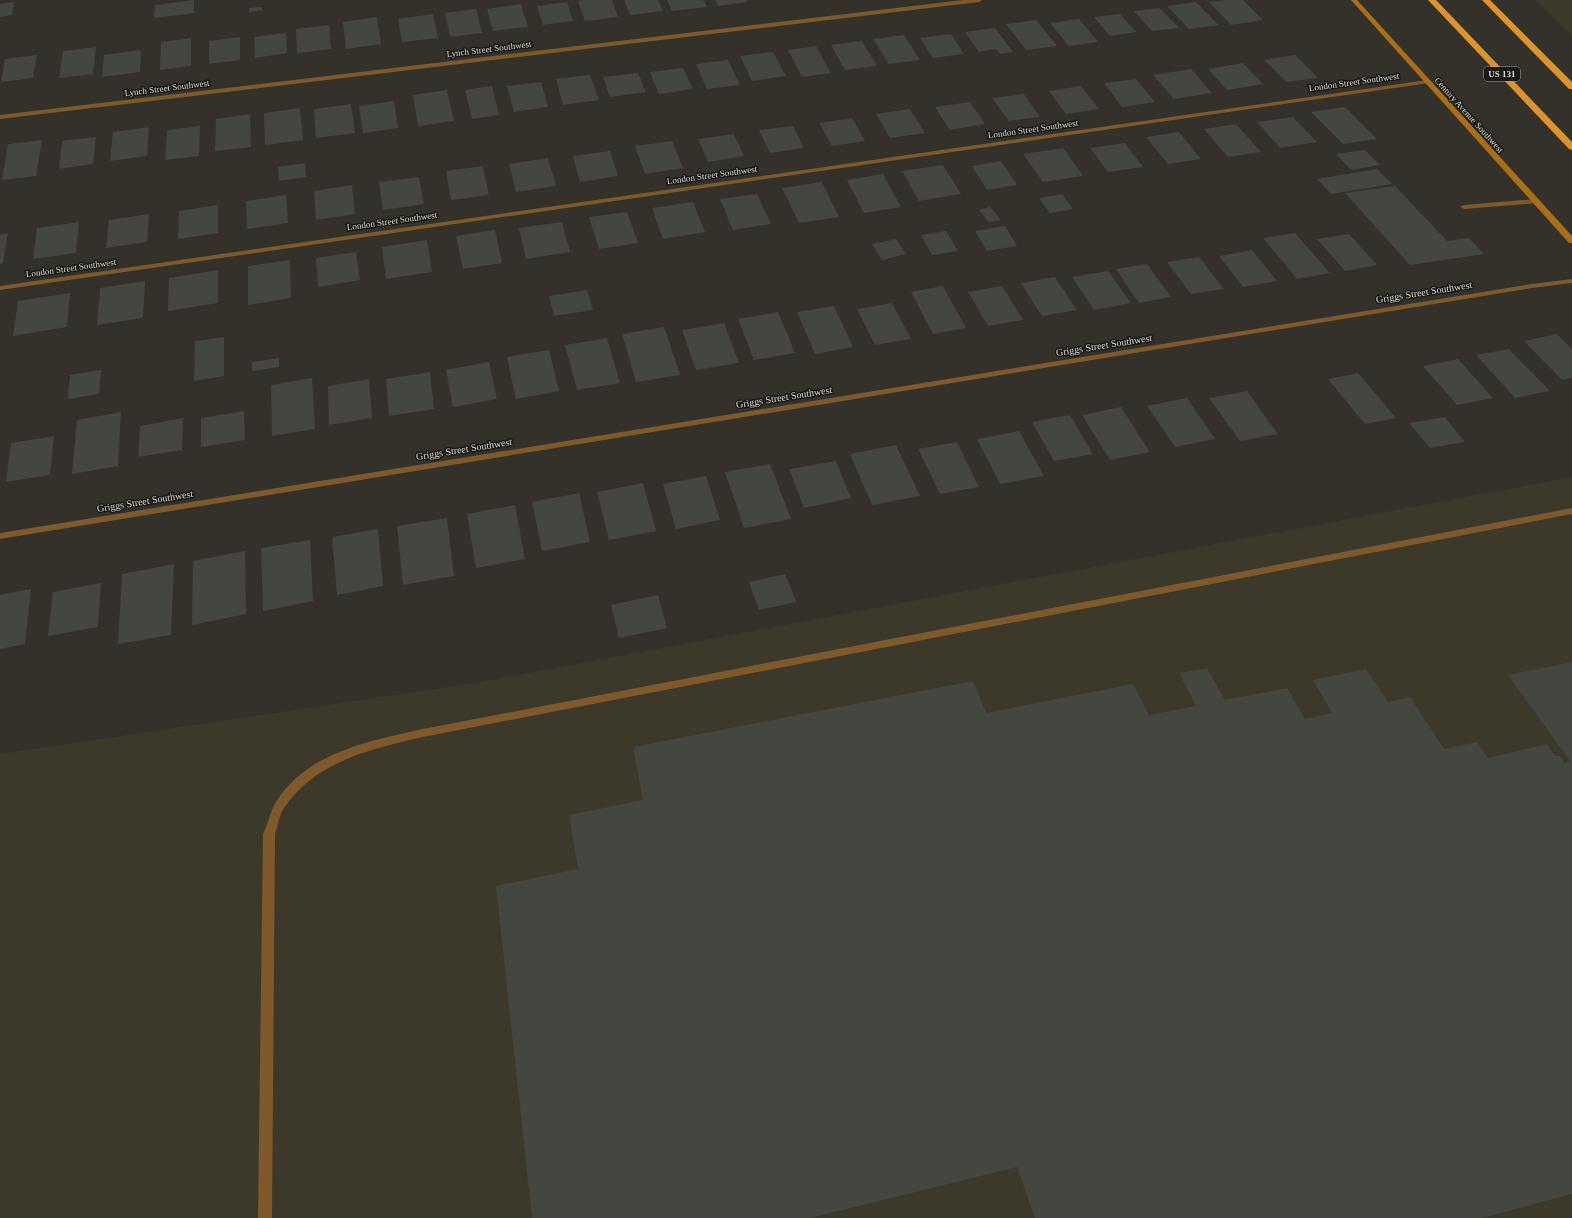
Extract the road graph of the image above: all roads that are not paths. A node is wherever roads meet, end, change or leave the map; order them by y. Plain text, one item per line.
1 (979, 0) edge
2 (1354, 0) edge
3 (1432, 0) edge
4 (1486, 0) edge
5 (1427, 82) junction
6 (1572, 87) edge
7 (0, 117) edge
8 (1572, 147) edge
9 (1536, 201) junction
10 (1464, 206) dead end
11 (1572, 241) edge
12 (1572, 281) edge
13 (0, 288) edge
14 (1572, 511) edge
15 (0, 536) edge
16 (265, 1218) edge

1 - 7 street, Lynch Street Southwest
2 - 5 street, Century Avenue Southwest
3 - 8 highway, US 131
4 - 6 highway
5 - 9 street, Century Avenue Southwest
5 - 13 street, London Street Southwest
9 - 10 street
9 - 11 street, Century Avenue Southwest
12 - 15 street, Griggs Street Southwest
14 - 16 street

